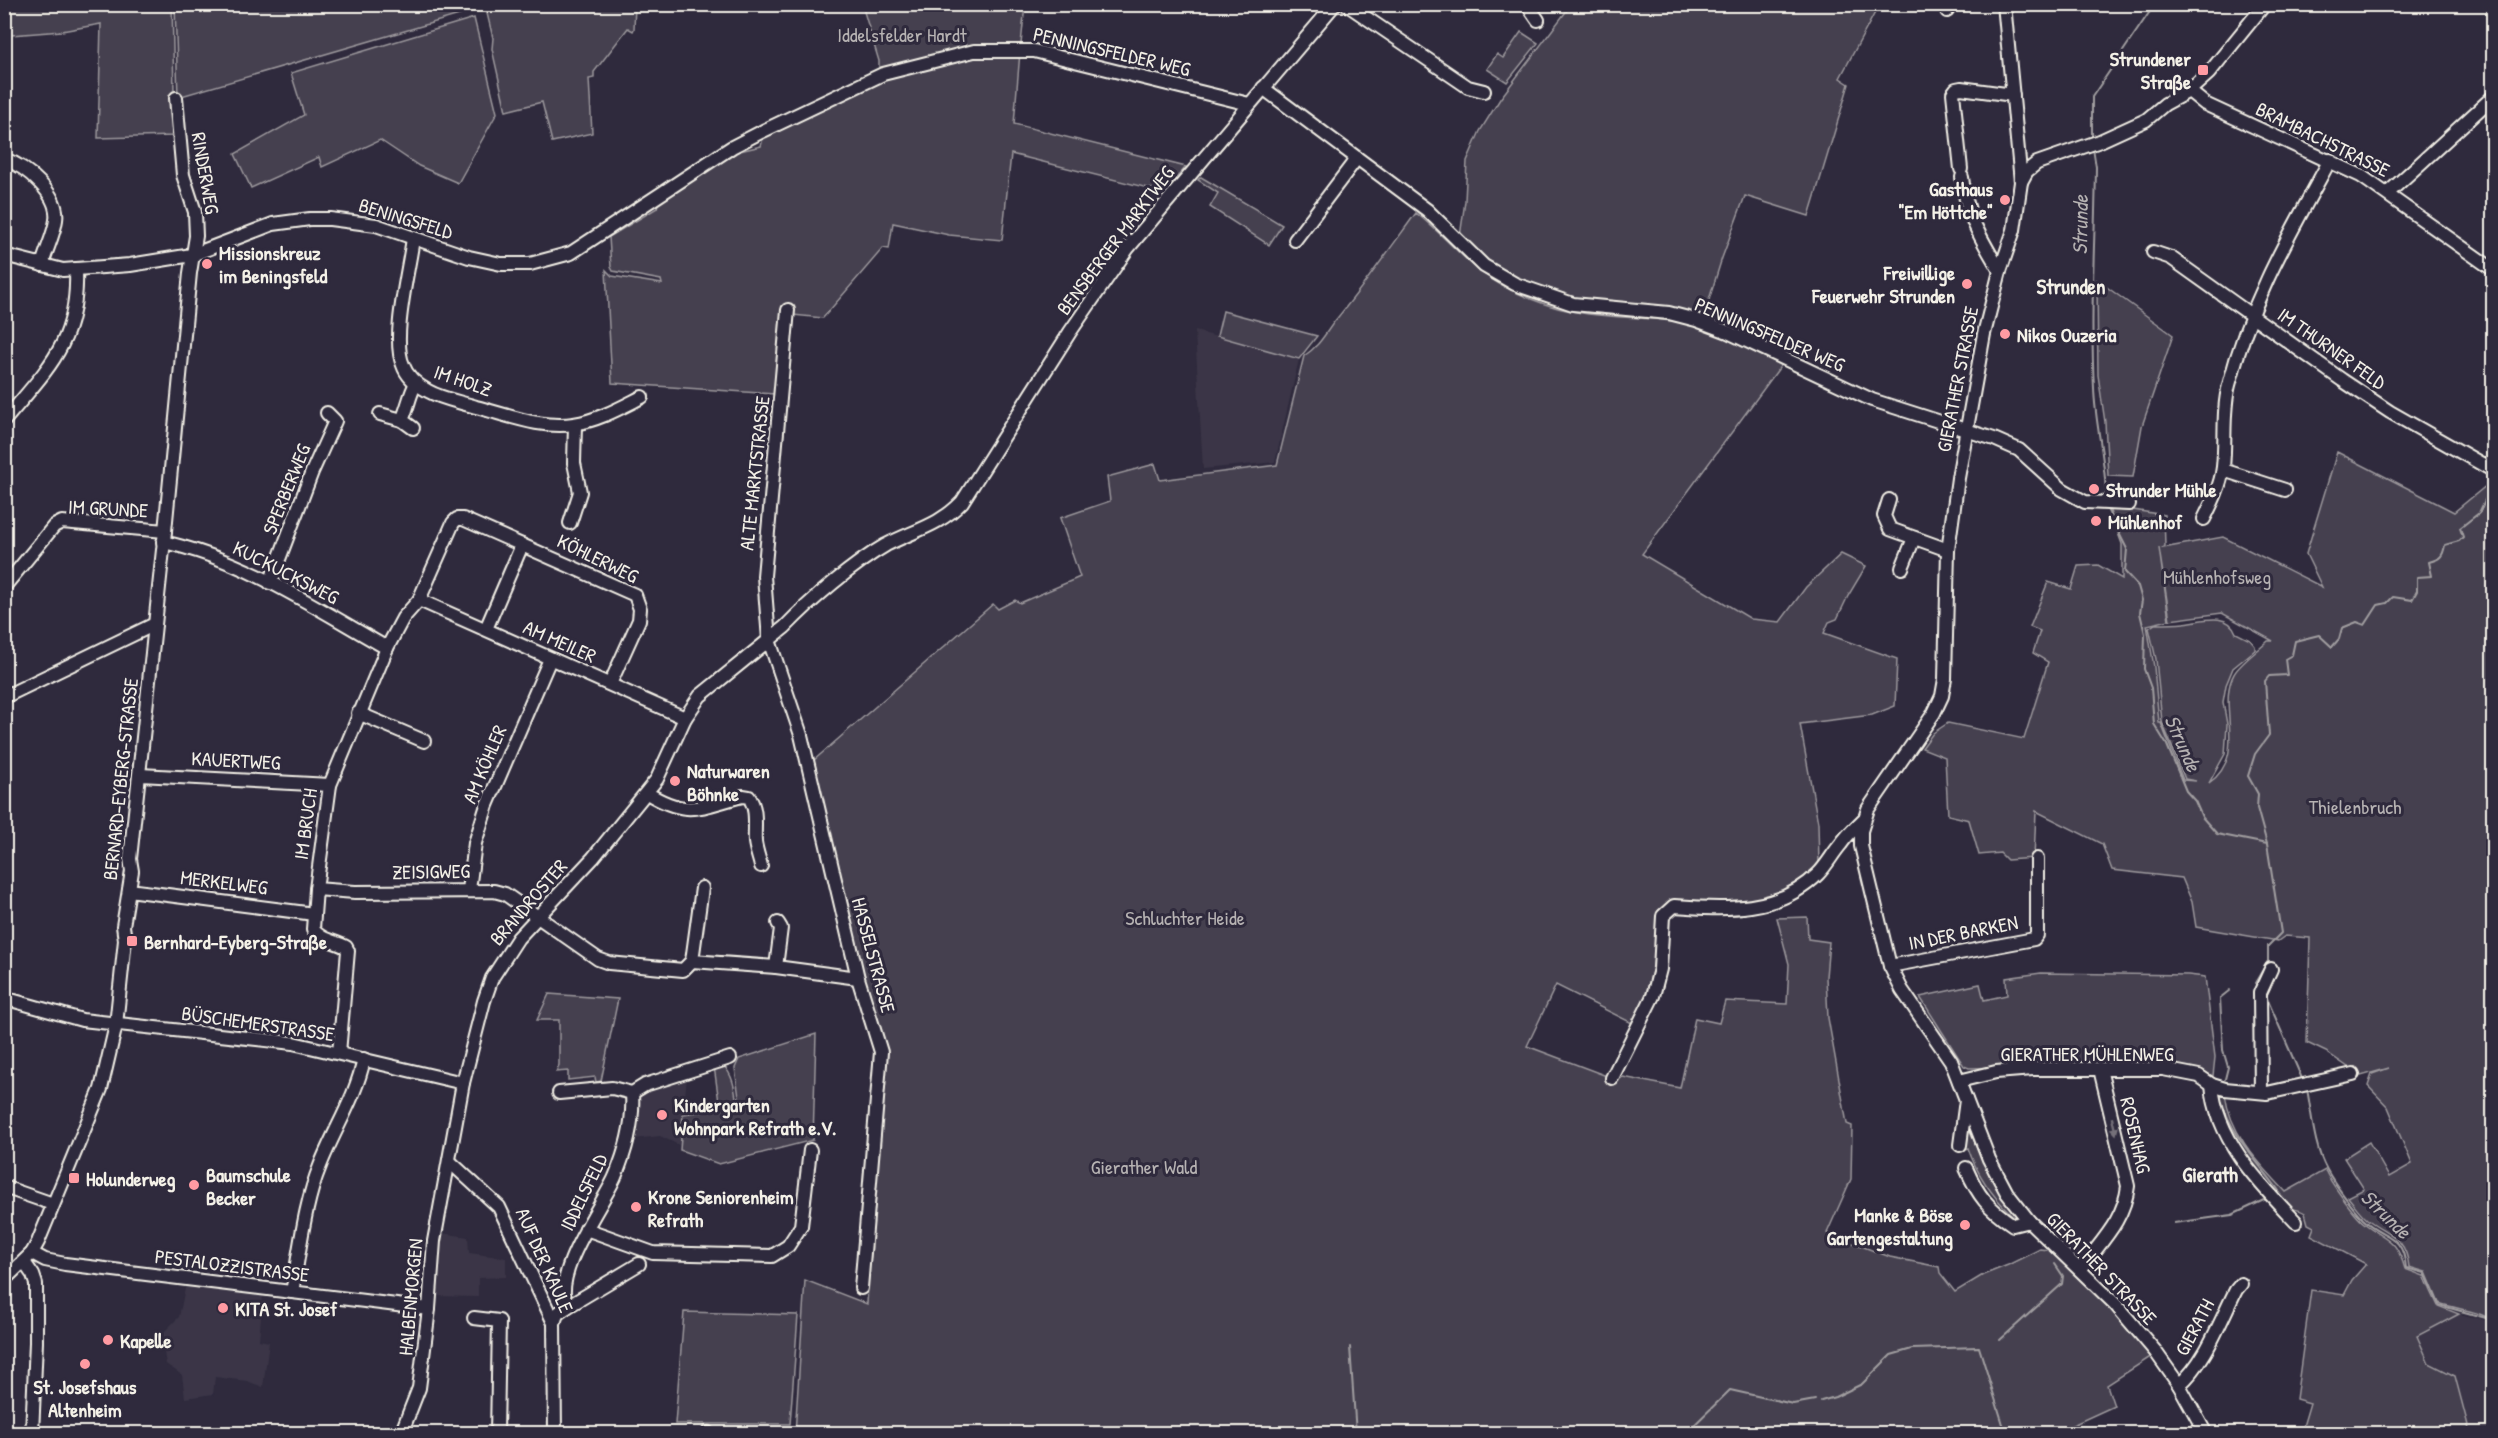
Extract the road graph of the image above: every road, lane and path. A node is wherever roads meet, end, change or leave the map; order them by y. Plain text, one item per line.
1 (1335, 4) edge
2 (1346, 4) edge
3 (1527, 4) edge
4 (2004, 4) edge
5 (2265, 4) edge
6 (1538, 20) dead end
7 (1263, 88) junction
8 (1484, 91) dead end
9 (2189, 91) junction
10 (2013, 95) junction
11 (2493, 96) edge
12 (176, 98) dead end
13 (1249, 104) junction
14 (732, 147) joint
15 (1357, 158) junction
16 (4, 159) edge
17 (2330, 160) junction
18 (2021, 182) junction
19 (2388, 193) junction
20 (413, 238) junction
21 (1295, 240) dead end
22 (2153, 252) dead end
23 (4, 255) edge
24 (192, 255) junction
25 (42, 265) junction
26 (76, 269) junction
27 (2493, 270) edge
28 (2000, 271) junction
29 (788, 310) dead end
30 (2250, 315) junction
31 (416, 383) junction
32 (642, 397) dead end
33 (327, 413) dead end
34 (380, 414) dead end
35 (402, 420) junction
36 (4, 421) edge
37 (575, 424) junction
38 (413, 428) dead end
39 (1966, 431) junction
40 (2223, 470) junction
41 (2493, 471) edge
42 (2285, 490) dead end
43 (1889, 500) dead end
44 (2129, 504) dead end
45 (949, 516) joint
46 (2204, 519) dead end
47 (570, 523) dead end
48 (164, 537) junction
49 (1914, 538) junction
50 (522, 545) junction
51 (1948, 550) junction
52 (1902, 568) dead end
53 (270, 582) junction
54 (4, 587) edge
55 (419, 600) junction
56 (155, 624) junction
57 (486, 629) junction
58 (769, 640) junction
59 (387, 648) junction
60 (550, 658) junction
61 (609, 684) junction
62 (4, 697) edge
63 (358, 713) junction
64 (685, 718) junction
65 (424, 741) dead end
66 (140, 775) junction
67 (330, 785) junction
68 (647, 793) junction
69 (1864, 819) junction
70 (2037, 859) dead end
71 (761, 866) dead end
72 (702, 888) dead end
73 (316, 889) junction
74 (129, 890) junction
75 (469, 890) junction
76 (314, 914) junction
77 (538, 917) junction
78 (778, 923) dead end
79 (692, 961) junction
80 (1890, 966) junction
81 (776, 967) junction
82 (2271, 969) dead end
83 (858, 978) junction
84 (4, 998) edge
85 (116, 1025) junction
86 (339, 1053) junction
87 (730, 1058) dead end
88 (364, 1059) junction
89 (2100, 1069) junction
90 (2353, 1074) dead end
91 (1612, 1078) dead end
92 (1959, 1081) junction
93 (463, 1083) junction
94 (2212, 1086) junction
95 (2262, 1092) junction
96 (559, 1093) dead end
97 (632, 1093) junction
98 (1966, 1099) junction
99 (1960, 1145) dead end
100 (810, 1150) dead end
101 (449, 1161) junction
102 (1966, 1168) dead end
103 (4, 1186) edge
104 (53, 1204) junction
105 (2029, 1221) junction
106 (2296, 1222) dead end
107 (586, 1229) junction
108 (28, 1258) junction
109 (639, 1264) dead end
110 (2081, 1269) junction
111 (4, 1280) edge
112 (2241, 1284) dead end
113 (861, 1288) dead end
114 (292, 1292) junction
115 (567, 1307) junction
116 (429, 1309) junction
117 (474, 1318) dead end
118 (554, 1323) junction
119 (2179, 1385) junction
120 (32, 1434) edge
121 (401, 1434) edge
122 (497, 1434) edge
123 (555, 1434) edge
124 (2206, 1434) edge

1 - 7 street, BENSBERGER MARKTWEG
2 - 8 street
3 - 6 street
4 - 10 street, GIERATHER STRASSE
5 - 9 street
7 - 13 street, BENSBERGER MARKTWEG
7 - 15 street, PENNINGSFELDER WEG
9 - 17 street, BRAMBACHSTRASSE
9 - 18 street
10 - 18 street, GIERATHER STRASSE
10 - 28 street
11 - 19 street
12 - 24 street, RINDERWEG
13 - 14 street, PENNINGSFELDER WEG
13 - 45 street, BENSBERGER MARKTWEG
14 - 20 street, BENINGSFELD
15 - 21 street
15 - 39 street, PENNINGSFELDER WEG
16 - 25 street
17 - 19 street, BRAMBACHSTRASSE
17 - 30 street
18 - 28 street, GIERATHER STRASSE
19 - 27 street, BRAMBACHSTRASSE
20 - 24 street, BENINGSFELD
20 - 31 street, IM HOLZ
22 - 30 street, IM THURNER FELD
23 - 25 street, BENINGSFELD
24 - 26 street, BENINGSFELD
24 - 48 street, BERNARD-EYBERG-STRASSE
25 - 26 street, BENINGSFELD
26 - 36 street
28 - 39 street, GIERATHER STRASSE
29 - 58 street, ALTE MARKTSTRASSE
30 - 40 street
30 - 41 street, IM THURNER FELD
31 - 35 street
31 - 37 street, IM HOLZ
32 - 37 street, IM HOLZ
33 - 53 street, SPERBERWEG
34 - 35 street
35 - 38 street
37 - 47 street
39 - 44 street
39 - 51 street, GIERATHER STRASSE
40 - 42 street
40 - 46 street
43 - 49 street
45 - 58 street, BRANDROSTER
48 - 53 street, KUCKUCKSWEG
48 - 54 street, IM GRUNDE
48 - 56 street, BERNARD-EYBERG-STRASSE
49 - 51 street
49 - 52 street
50 - 55 street, KÖHLERWEG
50 - 57 street
50 - 61 street, KÖHLERWEG
51 - 69 street, GIERATHER STRASSE
53 - 59 street, KUCKUCKSWEG
55 - 57 street, AM MEILER
55 - 59 street, IM BRUCH
56 - 62 street
56 - 66 street, BERNARD-EYBERG-STRASSE
57 - 60 street, AM MEILER
58 - 64 street, BRANDROSTER
58 - 83 street, HASSELSTRASSE
59 - 63 street, IM BRUCH
60 - 61 street, AM MEILER
60 - 75 street, AM KÖHLER
61 - 64 street, AM MEILER
63 - 65 street
63 - 67 street, IM BRUCH
64 - 68 street, BRANDROSTER
66 - 67 street, KAUERTWEG
66 - 74 street, BERNARD-EYBERG-STRASSE
67 - 73 street, IM BRUCH
68 - 71 street
68 - 77 street, BRANDROSTER
69 - 80 street, GIERATHER STRASSE
69 - 91 street
70 - 80 street, IN DER BARKEN
72 - 79 street
73 - 75 street, ZEISIGWEG
73 - 76 street, IM BRUCH
74 - 76 street, MERKELWEG
74 - 85 street, BERNARD-EYBERG-STRASSE
75 - 77 street, ZEISIGWEG
76 - 86 street, IM BRUCH
77 - 79 street, ZEISIGWEG
77 - 93 street, BRANDROSTER
78 - 81 street
79 - 81 street
80 - 92 street, GIERATHER STRASSE
81 - 83 street
82 - 95 street
83 - 113 street, HASSELSTRASSE
84 - 85 street, BÜSCHEMERSTRASSE
85 - 86 street, BÜSCHEMERSTRASSE
85 - 104 street, BERNARD-EYBERG-STRASSE
86 - 88 street, BÜSCHEMERSTRASSE
87 - 97 street
88 - 93 street, BÜSCHEMERSTRASSE
88 - 114 street
89 - 92 street, GIERATHER MÜHLENWEG
89 - 94 street, GIERATHER MÜHLENWEG
89 -> 110 street, ROSENHAG
90 - 95 street, GIERATHER MÜHLENWEG
92 - 98 street, GIERATHER STRASSE
93 - 101 street, BRANDROSTER
94 - 95 street, GIERATHER MÜHLENWEG
94 - 106 street
96 - 97 street
97 - 107 street, IDDELSFELD
98 - 99 street, GIERATHER STRASSE
98 - 105 street, GIERATHER STRASSE
100 - 107 street
101 - 116 street, HALBENMORGEN
101 - 118 street, AUF DER KAULE
102 - 105 street, GIERATHER STRASSE
103 - 104 street
104 - 108 street, BERNARD-EYBERG-STRASSE
105 - 110 street, GIERATHER STRASSE
107 - 115 street, IDDELSFELD
108 - 111 street, BERNARD-EYBERG-STRASSE
108 - 114 street, PESTALOZZISTRASSE
108 - 120 street
109 - 115 street
110 - 119 street, GIERATHER STRASSE
112 - 119 street, GIERATH
114 - 116 street, PESTALOZZISTRASSE
115 - 118 street
116 - 121 street, HALBENMORGEN
117 - 122 street
118 - 123 street, AUF DER KAULE
119 - 124 street, GIERATHER STRASSE

